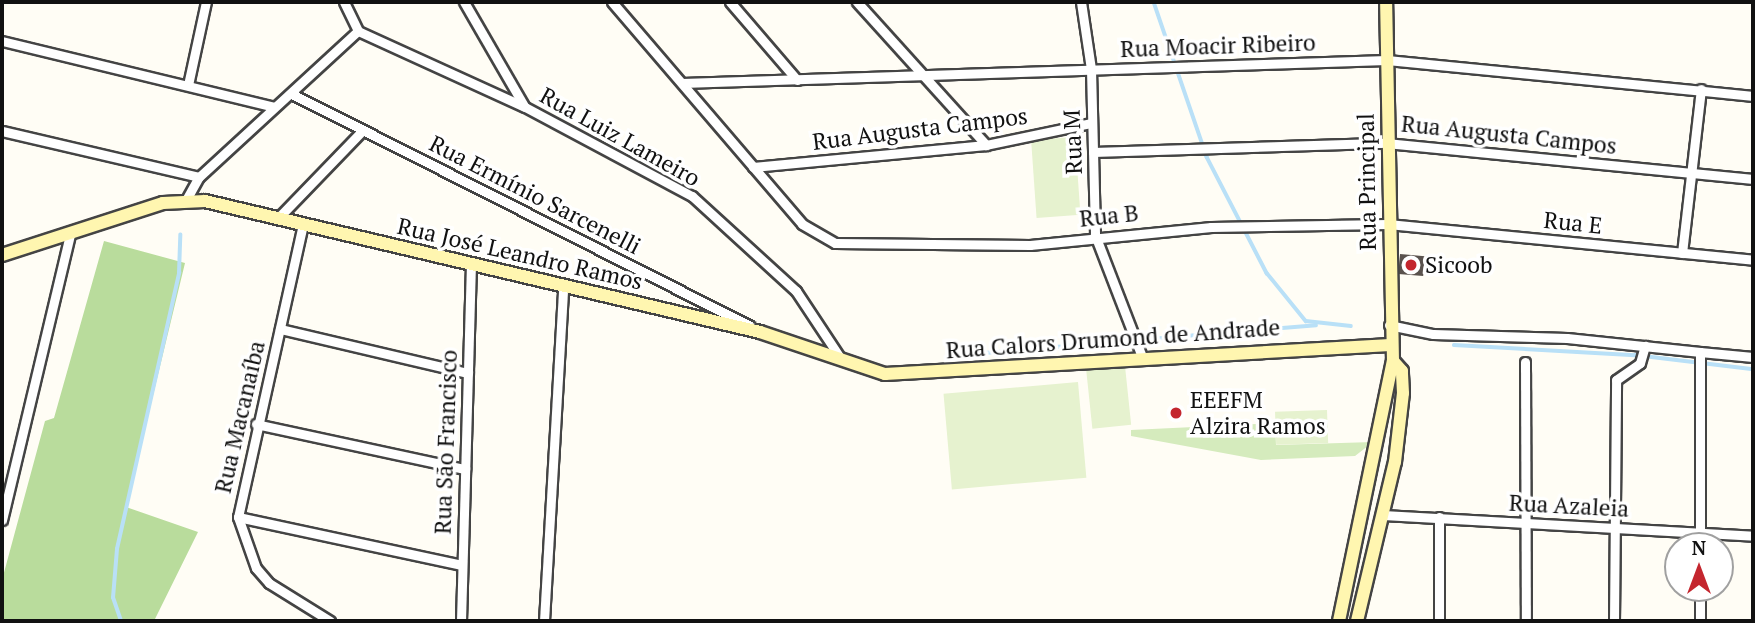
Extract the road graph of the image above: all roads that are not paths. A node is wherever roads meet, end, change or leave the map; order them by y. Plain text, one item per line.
1 (203, 2) edge
2 (344, 2) edge
3 (464, 2) edge
4 (612, 2) edge
5 (730, 2) edge
6 (857, 2) edge
7 (1081, 2) edge
8 (1386, 2) edge
9 (358, 31) junction
10 (2, 41) edge
11 (1387, 60) junction
12 (1091, 69) junction
13 (924, 77) junction
14 (797, 80) junction
15 (682, 83) junction
16 (188, 85) junction
17 (1701, 89) junction
18 (292, 94) junction
19 (1753, 96) edge
20 (274, 107) junction
21 (525, 107) junction
22 (1091, 123) junction
23 (363, 130) junction
24 (2, 131) edge
25 (1387, 143) junction
26 (986, 145) junction
27 (1093, 152) junction
28 (752, 167) junction
29 (1690, 172) junction
30 (199, 177) junction
31 (1753, 179) edge
32 (186, 200) junction
33 (279, 217) junction
34 (303, 224) junction
35 (1388, 224) junction
36 (70, 233) junction
37 (1095, 235) junction
38 (1682, 253) junction
39 (2, 255) edge
40 (1753, 260) edge
41 (471, 264) junction
42 (563, 287) junction
43 (280, 329) junction
44 (760, 332) junction
45 (1390, 335) junction
46 (1644, 352) junction
47 (1142, 356) junction
48 (1753, 357) edge
49 (841, 359) junction
50 (1700, 359) junction
51 (1393, 361) junction
52 (1525, 362) dead end
53 (467, 373) junction
54 (256, 424) junction
55 (465, 469) junction
56 (1383, 515) junction
57 (238, 517) junction
58 (1439, 517) junction
59 (2, 520) edge
60 (1528, 523) junction
61 (1615, 528) junction
62 (1683, 532) edge
63 (1700, 532) edge
64 (1734, 535) edge
65 (1753, 536) edge
66 (462, 565) junction
67 (1700, 602) edge
68 (330, 621) edge
69 (461, 621) edge
70 (544, 621) edge
71 (1339, 621) edge
72 (1357, 621) edge
73 (1440, 621) edge
74 (1526, 621) edge
75 (1614, 621) edge
76 (1700, 621) edge

1 - 16 street
2 - 9 street
3 - 21 street
4 - 15 street
5 - 14 street
6 - 13 street
7 - 12 street, Rua M
8 - 11 street, Rua Principal
9 - 18 street
9 - 21 street, Rua Luiz Lameiro
10 - 16 street
11 - 12 street, Rua Moacir Ribeiro
11 - 17 street, Rua Moacir Ribeiro
11 - 25 street, Rua Principal
12 - 13 street, Rua Moacir Ribeiro
12 - 22 street, Rua M
13 - 14 street, Rua Moacir Ribeiro
13 - 26 street
14 - 15 street, Rua Moacir Ribeiro
15 - 28 street
16 - 20 street
17 - 19 street, Rua Moacir Ribeiro
17 - 29 street
18 - 20 street
18 - 23 street, Rua Ermínio Sarcenelli
20 - 30 street
21 - 49 street, Rua Luiz Lameiro
22 - 26 street, Rua Augusta Campos
22 - 27 street, Rua M
23 - 33 street
23 - 44 street, Rua Ermínio Sarcenelli
24 - 30 street
25 - 27 street, Rua Augusta Campos
25 - 29 street, Rua Augusta Campos
25 - 35 street, Rua Principal
26 - 28 street, Rua Augusta Campos
27 - 37 street, Rua M
28 - 37 street, Rua B
29 - 31 street, Rua Augusta Campos
29 - 38 street
30 - 32 street
32 - 33 street, Rua José Leandro Ramos
32 - 36 street
33 - 34 street, Rua José Leandro Ramos
34 - 41 street, Rua José Leandro Ramos
34 - 43 street, Rua Macanaíba
35 - 37 street, Rua B
35 - 38 street, Rua E
35 - 45 street, Rua Principal
36 - 39 street
36 - 59 street
37 - 47 street, Rua M
38 - 40 street, Rua E
41 - 42 street, Rua José Leandro Ramos
41 - 53 street, Rua São Francisco
42 - 44 street, Rua José Leandro Ramos
42 - 70 street
43 - 53 street
43 - 54 street, Rua Macanaíba
44 - 49 street, Rua José Leandro Ramos
45 - 46 street
45 - 47 street, Rua Calors Drumond de Andrade
45 - 51 street, Rua Principal
46 - 50 street
46 - 61 street
47 - 49 street, Rua Calors Drumond de Andrade
48 - 50 street
50 - 63 street
51 - 56 street, Rua Principal
51 - 71 street, Rua Principal
52 - 60 street
53 - 55 street, Rua São Francisco
54 - 55 street
54 - 57 street, Rua Macanaíba
55 - 66 street, Rua São Francisco
56 - 58 street, Rua Azaleia
56 - 72 street, Rua Principal
57 - 66 street
57 - 68 street, Rua Macanaíba
58 - 60 street, Rua Azaleia
58 - 73 street
60 - 61 street, Rua Azaleia
60 - 74 street
61 - 62 street, Rua Azaleia
61 - 75 street
64 - 65 street, Rua Azaleia
66 - 69 street, Rua São Francisco
67 - 76 street

